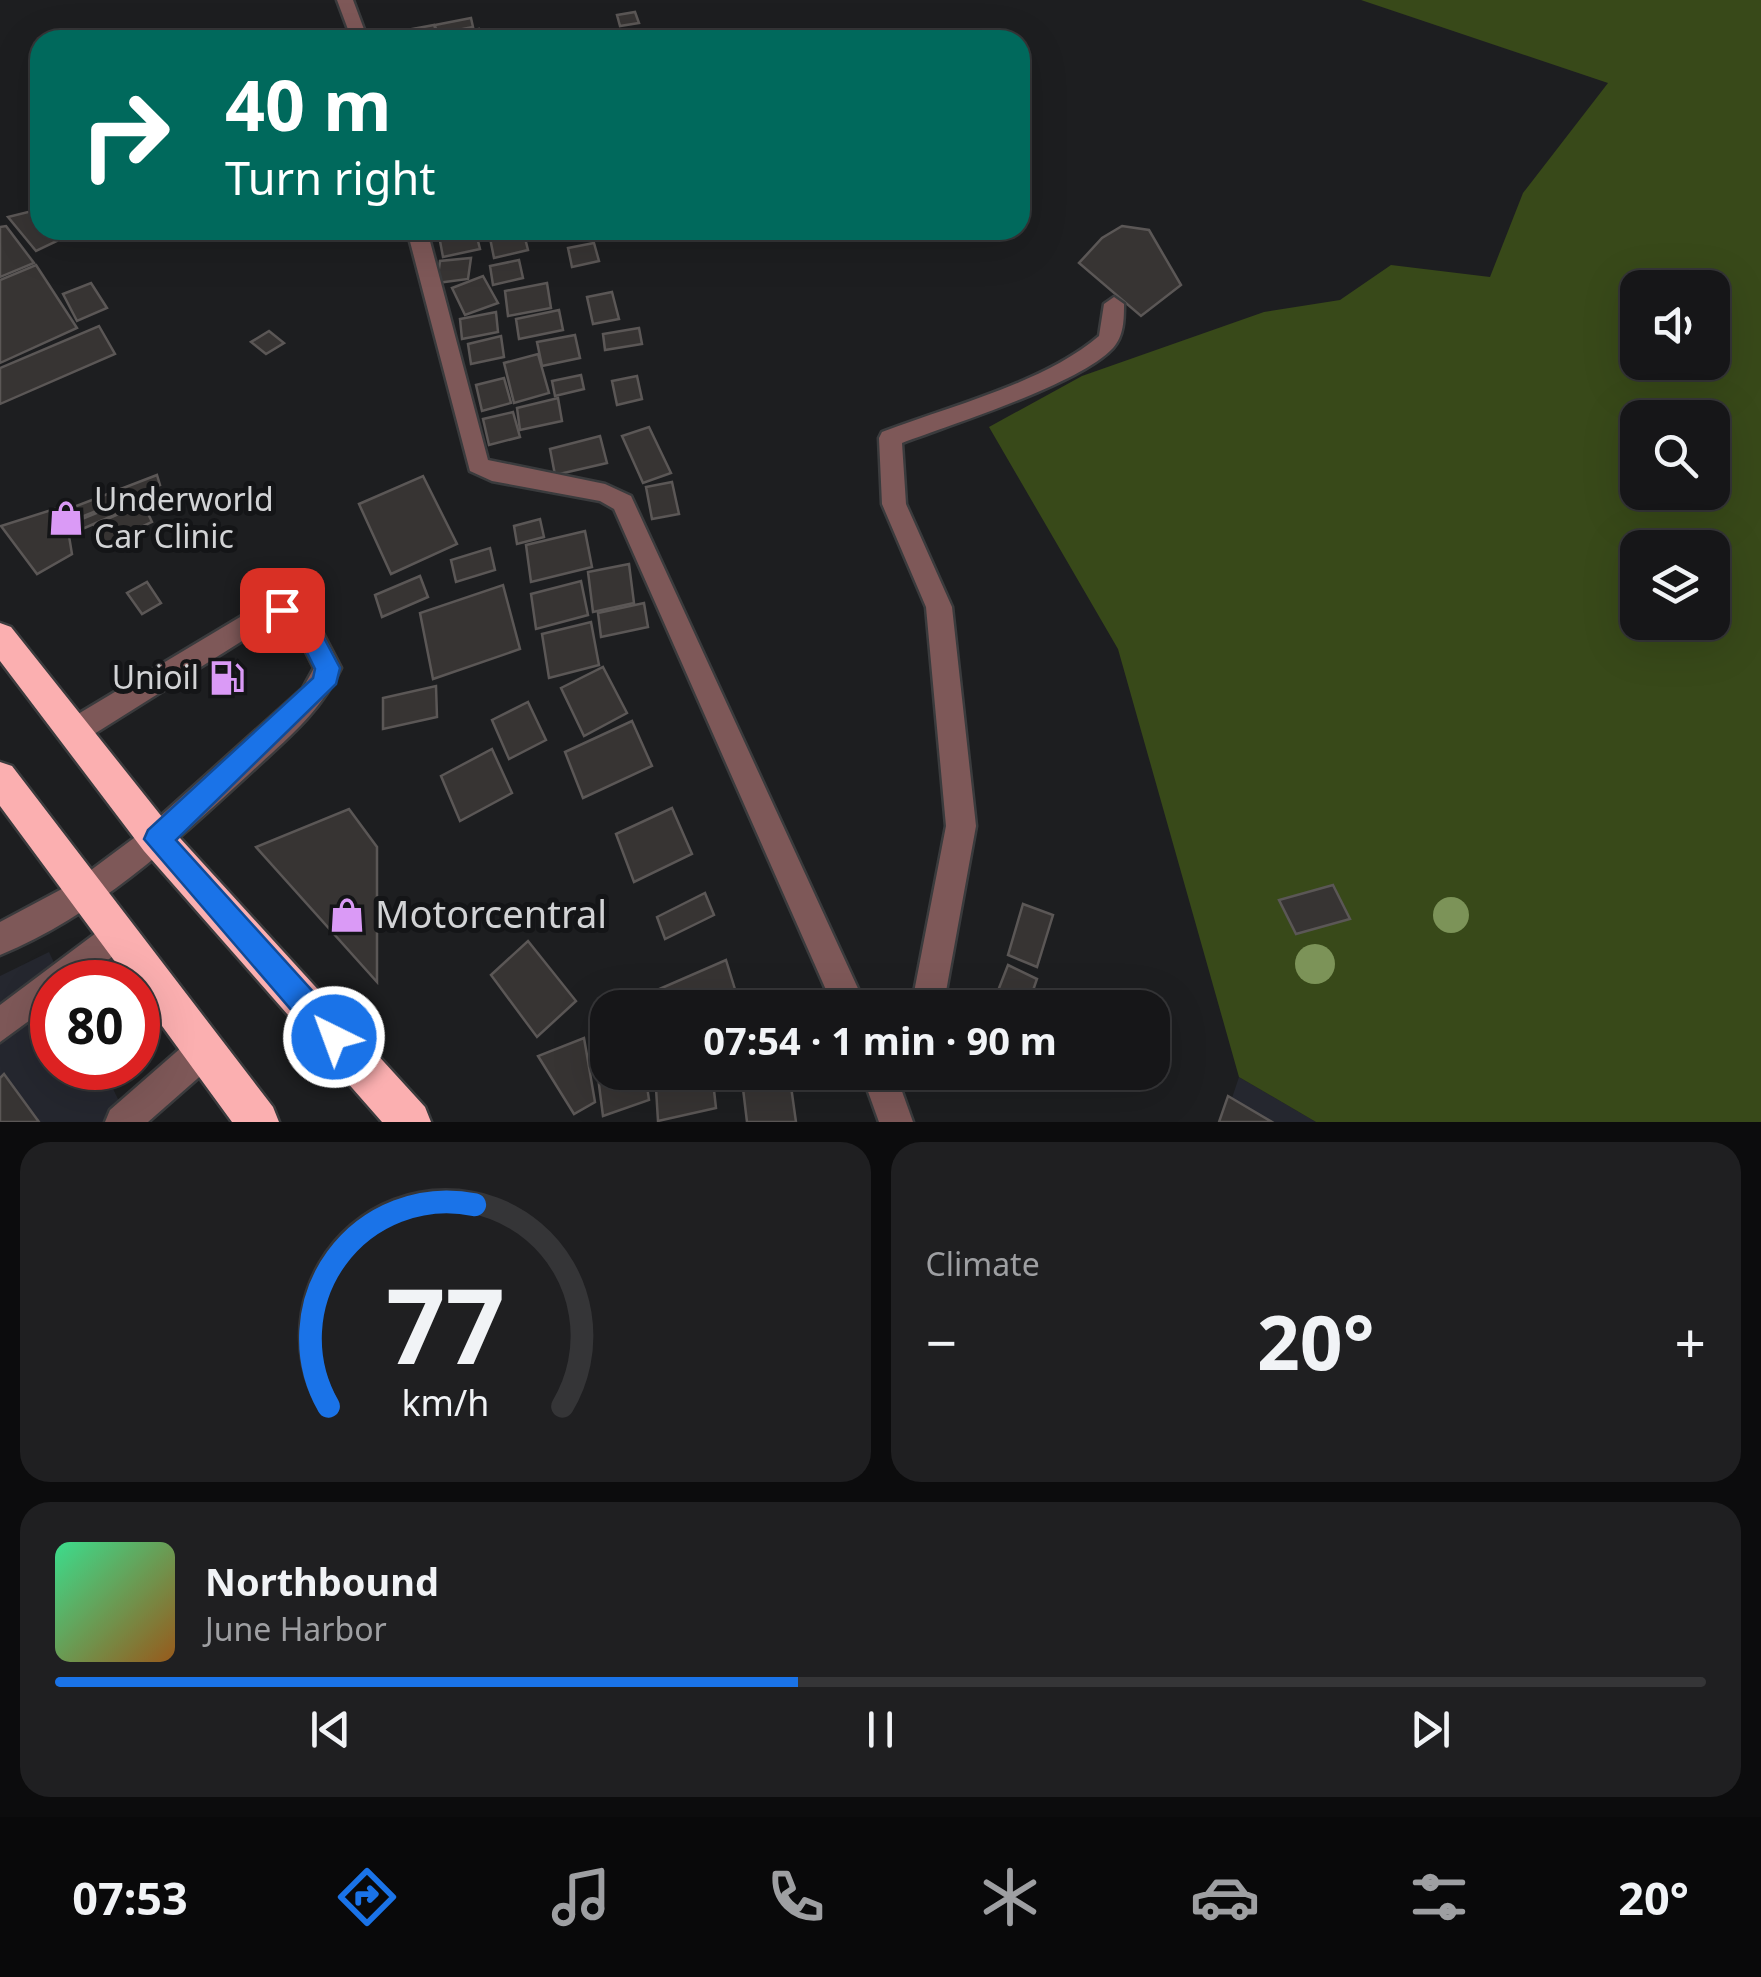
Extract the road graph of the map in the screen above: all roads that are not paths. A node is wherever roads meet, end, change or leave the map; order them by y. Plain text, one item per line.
1 (345, 0) edge
2 (356, 30) edge
3 (420, 240) edge
4 (1114, 304) dead end
5 (0, 637) edge
6 (73, 732) junction
7 (0, 778) edge
8 (157, 839) junction
9 (86, 893) junction
10 (116, 934) junction
11 (0, 939) edge
12 (83, 960) edge
13 (843, 990) edge
14 (931, 990) edge
15 (30, 1002) edge
16 (0, 1026) edge
17 (202, 1052) junction
18 (884, 1090) edge
19 (122, 1122) edge
20 (258, 1122) edge
21 (410, 1122) edge
22 (896, 1122) edge

1 - 2 street
3 - 13 street
4 - 14 street
5 - 6 highway
6 - 8 highway
6 - 8 street
7 - 9 highway
8 - 9 street
8 - 21 highway
9 - 10 highway
9 - 11 street
10 - 12 street
10 - 17 highway
15 - 16 street
17 - 19 street
17 - 20 highway
18 - 22 street

